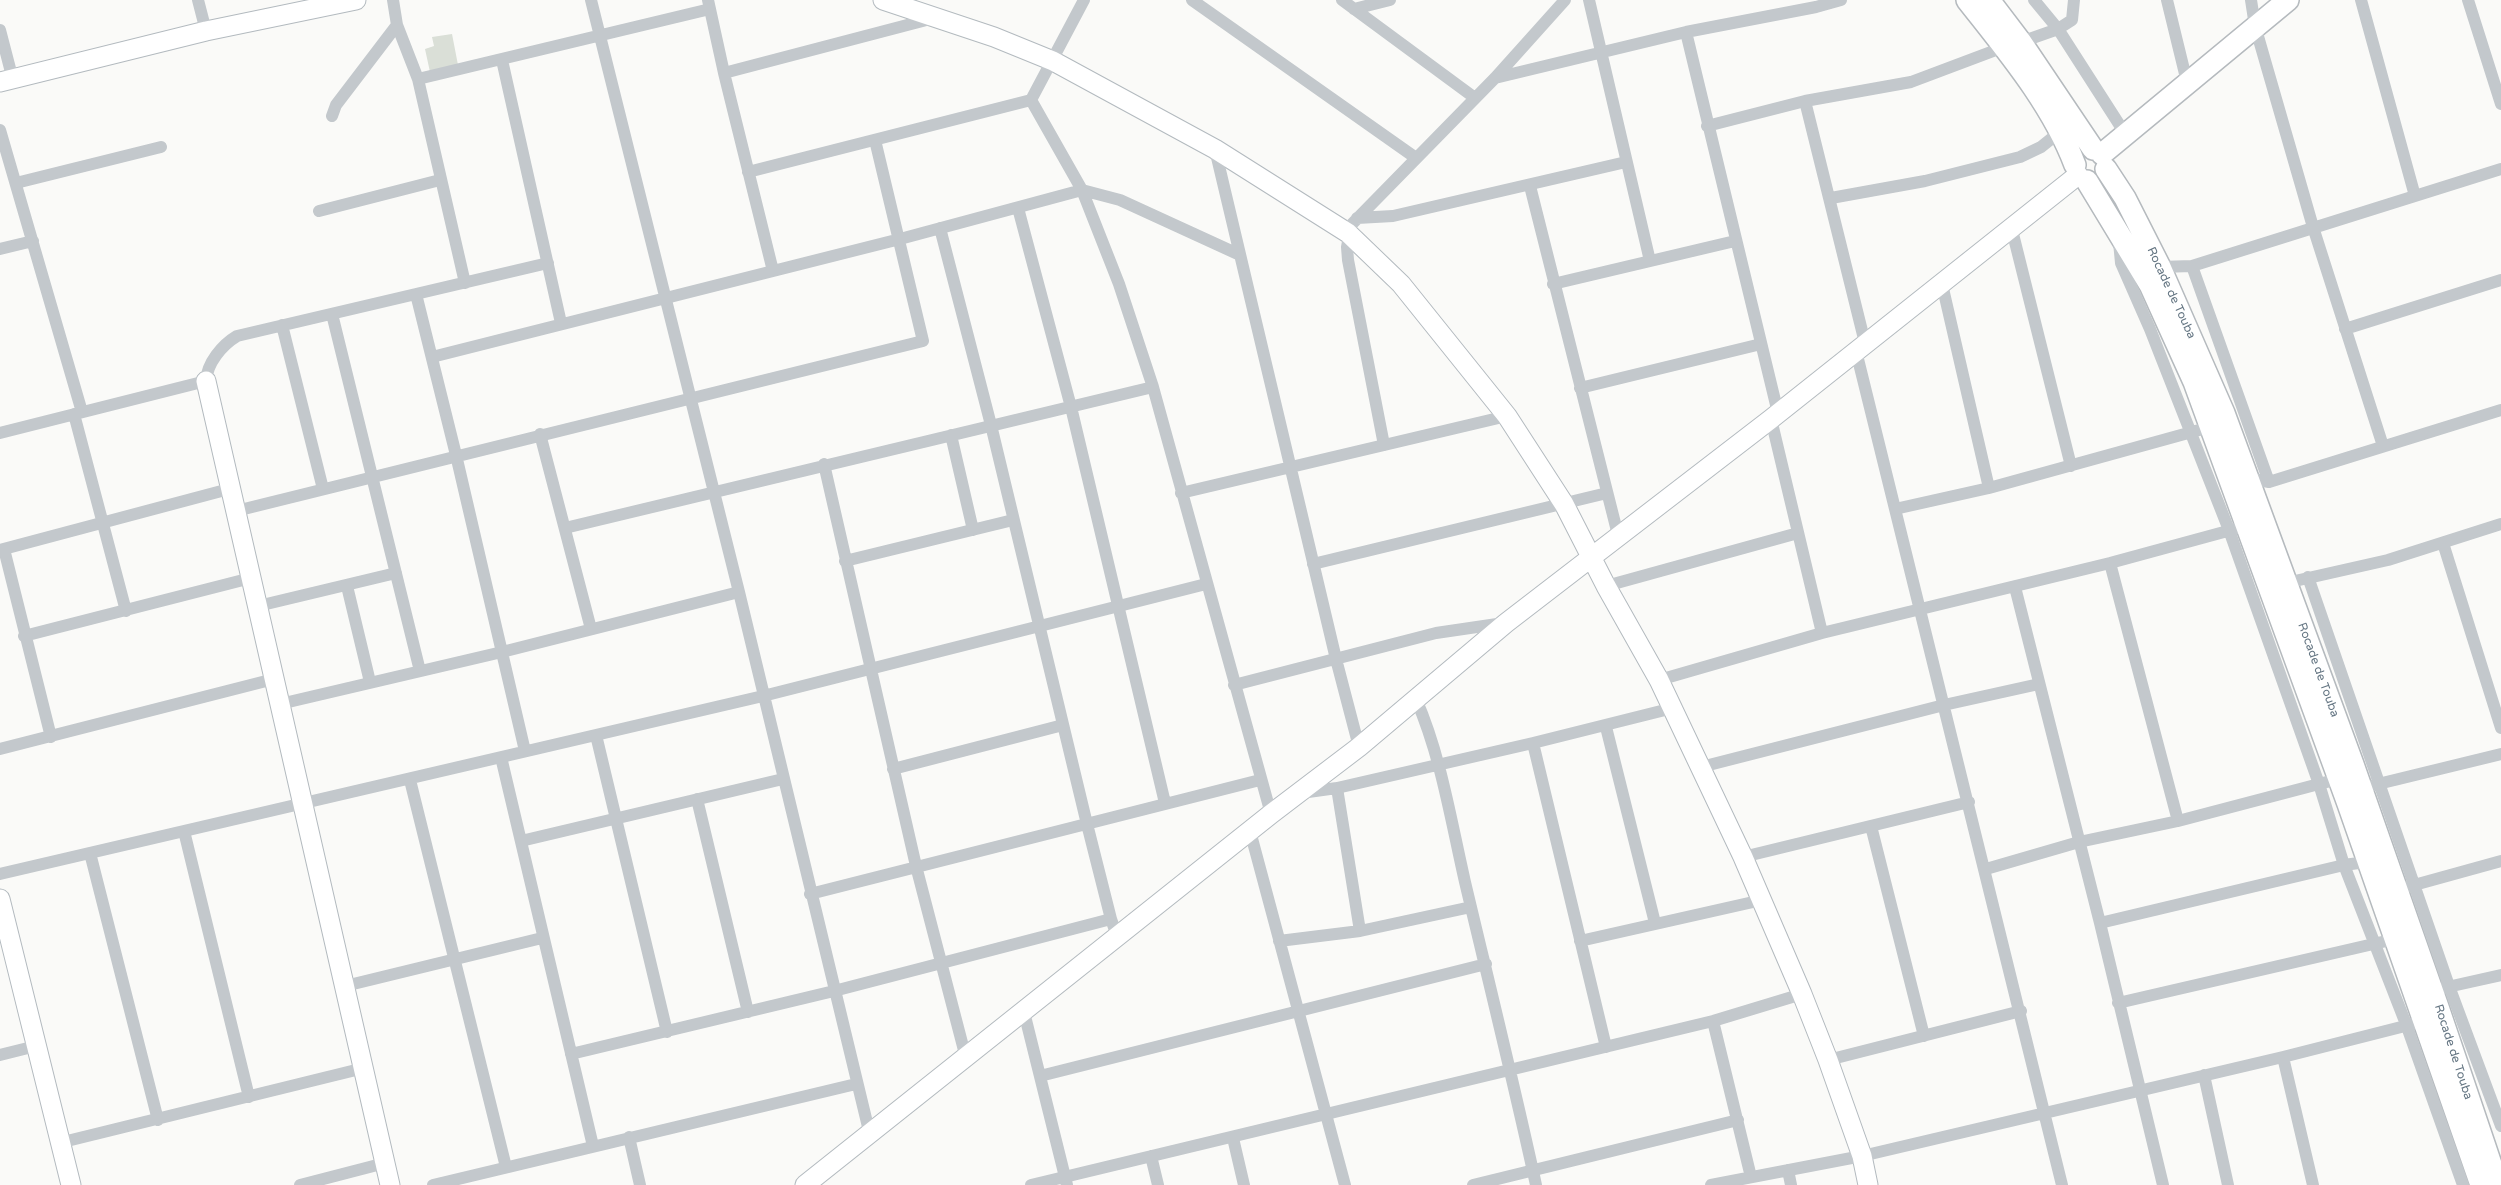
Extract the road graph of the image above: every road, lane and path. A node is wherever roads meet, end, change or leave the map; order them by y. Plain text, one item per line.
1 (198, 0) edge
2 (356, 0) edge
3 (393, 0) edge
4 (591, 0) edge
5 (1084, 0) edge
6 (1192, 0) edge
7 (1342, 0) edge
8 (1390, 0) edge
9 (1565, 0) edge
10 (1589, 0) edge
11 (1841, 0) edge
12 (1967, 0) edge
13 (1989, 0) edge
14 (2034, 0) edge
15 (2074, 0) edge
16 (2167, 0) edge
17 (2250, 0) edge
18 (2288, 0) edge
19 (2361, 0) edge
20 (2468, 0) edge
21 (891, 1) edge
22 (709, 4) edge
23 (1354, 9) junction
24 (936, 18) junction
25 (397, 25) junction
26 (2255, 26) junction
27 (2058, 29) junction
28 (0, 30) edge
29 (206, 30) junction
30 (1686, 32) junction
31 (600, 36) junction
32 (2013, 45) junction
33 (1601, 53) junction
34 (502, 60) junction
35 (1053, 60) junction
36 (2495, 65) edge
37 (724, 73) junction
38 (418, 78) junction
39 (1495, 78) junction
40 (6, 81) edge
41 (2187, 82) junction
42 (1475, 98) junction
43 (1031, 100) junction
44 (1805, 101) junction
45 (2501, 104) edge
46 (332, 116) dead end
47 (1707, 126) junction
48 (0, 130) edge
49 (2060, 131) junction
50 (2126, 135) junction
51 (876, 140) junction
52 (161, 147) dead end
53 (1215, 149) junction
54 (1416, 158) junction
55 (2100, 158) junction
56 (1626, 162) junction
57 (2501, 169) edge
58 (748, 172) junction
59 (2080, 174) junction
60 (440, 180) junction
61 (16, 184) junction
62 (1530, 186) junction
63 (1082, 190) junction
64 (2415, 196) junction
65 (1831, 198) junction
66 (1018, 208) junction
67 (318, 211) dead end
68 (1352, 225) junction
69 (2011, 226) junction
70 (2313, 227) junction
71 (940, 228) junction
72 (900, 239) junction
73 (33, 241) junction
74 (1735, 242) junction
75 (0, 249) edge
76 (1240, 255) junction
77 (1650, 261) junction
78 (548, 263) junction
79 (2192, 266) junction
80 (2160, 267) junction
81 (773, 270) junction
82 (2501, 280) edge
83 (465, 282) junction
84 (1554, 284) junction
85 (1942, 284) junction
86 (416, 294) junction
87 (664, 298) junction
88 (332, 314) junction
89 (561, 323) junction
90 (282, 325) junction
91 (2345, 329) junction
92 (1760, 344) junction
93 (1861, 347) junction
94 (432, 357) junction
95 (206, 381) junction
96 (1153, 387) junction
97 (1580, 388) junction
98 (689, 397) junction
99 (1071, 407) junction
100 (2501, 410) edge
101 (78, 413) junction
102 (1507, 416) junction
103 (1774, 416) junction
104 (991, 426) junction
105 (2200, 430) junction
106 (0, 433) edge
107 (540, 434) junction
108 (951, 435) junction
109 (1384, 445) junction
110 (2383, 446) junction
111 (456, 454) junction
112 (824, 464) junction
113 (2071, 466) junction
114 (1291, 467) junction
115 (372, 477) junction
116 (2247, 478) junction
117 (2268, 482) junction
118 (1989, 488) junction
119 (230, 489) junction
120 (323, 489) junction
121 (714, 492) junction
122 (1181, 493) junction
123 (1607, 493) junction
124 (1564, 504) junction
125 (1895, 509) junction
126 (236, 511) junction
127 (1013, 520) junction
128 (103, 524) junction
129 (2501, 524) edge
130 (565, 528) junction
131 (2238, 528) junction
132 (973, 530) junction
133 (1798, 533) junction
134 (1618, 536) junction
135 (2443, 543) junction
136 (2, 550) edge
137 (1591, 556) junction
138 (845, 561) junction
139 (2110, 563) junction
140 (1314, 564) junction
141 (396, 573) junction
142 (2308, 577) junction
143 (251, 578) junction
144 (2286, 583) junction
145 (1206, 584) junction
146 (347, 586) junction
147 (1606, 586) junction
148 (2014, 587) junction
149 (739, 592) junction
150 (258, 606) junction
151 (1117, 606) junction
152 (1918, 609) junction
153 (126, 611) junction
154 (1506, 623) junction
155 (1038, 625) junction
156 (591, 629) junction
157 (1822, 633) junction
158 (24, 636) junction
159 (502, 652) junction
160 (1336, 659) junction
161 (870, 668) junction
162 (420, 671) junction
163 (274, 679) junction
164 (1660, 680) junction
165 (370, 682) junction
166 (2039, 684) junction
167 (1234, 685) junction
168 (763, 696) junction
169 (1416, 699) junction
170 (280, 704) junction
171 (1944, 705) junction
172 (1673, 708) junction
173 (1063, 725) junction
174 (1606, 726) junction
175 (2501, 728) edge
176 (596, 735) junction
177 (51, 737) junction
178 (1533, 743) junction
179 (1359, 747) junction
180 (0, 749) edge
181 (525, 751) junction
182 (2501, 754) edge
183 (501, 758) junction
184 (1437, 764) junction
185 (1701, 767) junction
186 (894, 770) junction
187 (783, 779) junction
188 (410, 780) junction
189 (1260, 780) junction
190 (2328, 782) junction
191 (2371, 786) junction
192 (1337, 788) junction
193 (1296, 794) junction
194 (697, 799) junction
195 (1969, 802) junction
196 (1165, 803) junction
197 (302, 805) junction
198 (1271, 814) junction
199 (616, 819) junction
200 (2178, 821) junction
201 (1087, 824) junction
202 (1871, 826) junction
203 (184, 831) junction
204 (1250, 831) junction
205 (521, 841) junction
206 (2079, 842) junction
207 (90, 852) junction
208 (1743, 857) junction
209 (2501, 861) edge
210 (2366, 862) junction
211 (2344, 865) junction
212 (916, 866) junction
213 (1986, 869) junction
214 (0, 874) edge
215 (2407, 888) junction
216 (810, 894) junction
217 (0, 899) edge
218 (1762, 900) junction
219 (1471, 907) junction
220 (1111, 919) junction
221 (1655, 923) junction
222 (2100, 923) junction
223 (1360, 931) junction
224 (1118, 936) junction
225 (542, 938) junction
226 (2395, 939) junction
227 (1279, 941) junction
228 (1580, 941) junction
229 (2374, 943) junction
230 (454, 959) junction
231 (941, 963) junction
232 (1486, 964) junction
233 (2501, 975) edge
234 (345, 986) junction
235 (2441, 989) junction
236 (834, 991) junction
237 (1802, 994) junction
238 (2118, 1003) junction
239 (2021, 1011) junction
240 (748, 1012) junction
241 (1024, 1012) junction
242 (1297, 1012) junction
243 (1713, 1021) junction
244 (2415, 1024) junction
245 (667, 1032) junction
246 (1924, 1036) junction
247 (36, 1046) junction
248 (1606, 1047) junction
249 (571, 1054) junction
250 (0, 1055) edge
251 (2283, 1057) junction
252 (966, 1058) junction
253 (1828, 1060) junction
254 (364, 1068) junction
255 (1510, 1071) junction
256 (2204, 1075) junction
257 (1040, 1076) junction
258 (856, 1084) junction
259 (2139, 1091) junction
260 (249, 1098) junction
261 (2045, 1114) junction
262 (1326, 1115) junction
263 (158, 1120) junction
264 (1738, 1120) junction
265 (2501, 1126) edge
266 (870, 1135) junction
267 (629, 1137) junction
268 (1233, 1138) junction
269 (59, 1144) junction
270 (593, 1146) junction
271 (1151, 1156) junction
272 (1862, 1156) junction
273 (385, 1163) junction
274 (506, 1167) junction
275 (1788, 1170) junction
276 (1533, 1172) junction
277 (1751, 1176) junction
278 (1066, 1181) edge
279 (71, 1185) edge
280 (300, 1185) edge
281 (390, 1185) edge
282 (433, 1185) edge
283 (640, 1185) edge
284 (805, 1185) edge
285 (1031, 1185) edge
286 (1158, 1185) edge
287 (1244, 1185) edge
288 (1344, 1185) edge
289 (1473, 1185) edge
290 (1536, 1185) edge
291 (1711, 1185) edge
292 (1791, 1185) edge
293 (1868, 1185) edge
294 (2062, 1185) edge
295 (2162, 1185) edge
296 (2228, 1185) edge
297 (2313, 1185) edge
298 (2463, 1185) edge
299 (2482, 1185) edge
300 (2498, 1185) edge

1 - 29 street
2 - 29 street
3 - 25 street
4 - 31 street
5 - 35 street
6 - 54 street
7 - 23 street
8 - 23 street
9 - 39 street
10 - 33 street
11 - 30 street
12 - 32 main road, Rocade de Touba
13 - 32 main road, Rocade de Touba
14 - 27 street
15 - 27 street
16 - 41 street
17 - 26 street
18 - 26 main road
19 - 64 street
20 - 36 street
21 - 24 street
22 - 31 street
22 - 37 street
23 - 42 street
24 - 35 street
24 - 37 street
25 - 38 street
25 - 46 street
26 - 41 main road
26 - 70 street
27 - 32 street
27 - 50 street
28 - 40 street
29 - 40 street
30 - 33 street
30 - 47 street
31 - 34 street
31 - 87 street
32 - 44 street
32 - 49 main road, Rocade de Touba
32 - 55 main road, Rocade de Touba
33 - 39 street
33 - 56 street
34 - 38 street
34 - 78 street
35 - 43 street
35 - 53 street
36 - 45 street
37 - 58 street
38 - 60 street
39 - 42 street
41 - 50 main road
42 - 54 street
43 - 51 street
43 - 63 street
44 - 47 street
44 - 65 street
47 - 74 street
48 - 61 street
49 - 59 main road, Rocade de Touba
49 - 65 street
50 - 55 main road
51 - 58 street
51 - 72 street
52 - 61 street
53 - 68 street
53 - 76 street
54 - 68 street
55 - 59 main road
55 - 59 main road
55 - 80 main road, Rocade de Touba
56 - 62 street
56 - 77 street
57 - 64 street
58 - 81 street
59 - 69 street
59 - 105 main road, Rocade de Touba
60 - 67 street
60 - 83 street
61 - 73 street
62 - 68 street
62 - 84 street
63 - 66 street
63 - 76 street
63 - 96 street
64 - 70 street
65 - 93 street
66 - 71 street
66 - 99 street
68 - 102 street
68 - 109 street
69 - 85 street
69 - 113 street
70 - 79 street
70 - 91 street
71 - 72 street
71 - 104 street
72 - 81 street
72 - 98 street
73 - 75 street
73 - 101 street
74 - 77 street
74 - 92 street
76 - 114 street
77 - 84 street
78 - 83 street
78 - 89 street
79 - 80 street
79 - 117 street
80 - 116 main road, Rocade de Touba
81 - 87 street
82 - 91 street
83 - 86 street
84 - 97 street
85 - 93 street
85 - 118 street
86 - 88 street
86 - 94 street
87 - 89 street
87 - 98 street
88 - 90 street
88 - 115 street
89 - 94 street
90 - 95 street
90 - 120 street
91 - 110 street
92 - 97 street
92 - 103 street
93 - 103 street
93 - 125 street
94 - 111 street
95 - 101 street
95 - 119 street
96 - 99 street
96 - 122 street
97 - 123 street
98 - 107 street
98 - 121 street
99 - 104 street
99 - 151 street
100 - 110 street
101 - 106 street
101 - 128 street
102 - 109 street
102 - 124 street
103 - 133 street
103 - 134 street
104 - 108 street
104 - 127 street
105 - 113 street
105 - 131 main road, Rocade de Touba
107 - 111 street
107 - 130 street
108 - 112 street
108 - 132 street
109 - 114 street
110 - 117 street
111 - 115 street
111 - 159 street
112 - 121 street
112 - 138 street
113 - 118 street
114 - 122 street
114 - 140 street
115 - 120 street
115 - 141 street
116 - 117 street
116 - 144 main road, Rocade de Touba
118 - 125 street
119 - 126 street
119 - 128 street
120 - 126 street
121 - 130 street
121 - 149 street
122 - 145 street
123 - 124 street
123 - 134 street
124 - 137 street
124 - 140 street
125 - 152 street
126 - 143 street
127 - 132 street
127 - 155 street
128 - 136 street
128 - 153 street
129 - 135 street
130 - 156 street
131 - 139 street
131 - 190 main road, Rocade de Touba
132 - 138 street
133 - 147 street
133 - 157 street
134 - 137 street
135 - 142 street
135 - 175 street
136 - 158 street
137 - 147 street
137 - 154 street
138 - 161 street
139 - 148 street
139 - 200 street
140 - 160 street
141 - 146 street
141 - 162 street
142 - 144 street
142 - 191 street
143 - 150 street
143 - 153 street
144 - 191 main road, Rocade de Touba
145 - 151 street
145 - 167 street
146 - 150 street
146 - 165 street
147 - 164 street
148 - 152 street
148 - 166 street
149 - 156 street
149 - 168 street
150 - 163 street
151 - 155 street
151 - 196 street
152 - 157 street
152 - 171 street
153 - 158 street
154 - 160 street
154 - 169 street
155 - 161 street
155 - 173 street
156 - 159 street
157 - 164 street
158 - 177 street
159 - 162 street
159 - 181 street
160 - 167 street
160 - 179 street
161 - 168 street
161 - 186 street
162 - 165 street
163 - 170 street
163 - 177 street
164 - 172 street
165 - 170 street
166 - 171 street
166 - 206 street
167 - 189 street
168 - 176 street
168 - 187 street
169 - 179 street
169 - 184 street
170 - 197 street
171 - 185 street
171 - 195 street
172 - 174 street
172 - 185 street
173 - 186 street
173 - 201 street
174 - 178 street
174 - 221 street
176 - 181 street
176 - 199 street
177 - 180 street
178 - 184 street
178 - 228 street
179 - 193 street
181 - 183 street
182 - 191 street
183 - 188 street
183 - 205 street
184 - 192 street
184 - 219 street
185 - 208 street
186 - 212 street
187 - 194 street
187 - 216 street
188 - 197 street
188 - 230 street
189 - 196 street
189 - 198 street
190 - 200 street
190 - 210 main road, Rocade de Touba
190 - 211 street
191 - 215 main road, Rocade de Touba
192 - 193 street
192 - 223 street
193 - 198 street
194 - 199 street
194 - 240 street
195 - 202 street
195 - 213 street
196 - 201 street
197 - 203 street
197 - 234 street
198 - 204 street
199 - 205 street
199 - 245 street
200 - 206 street
201 - 212 street
201 - 220 street
202 - 208 street
202 - 246 street
203 - 207 street
203 - 260 street
204 - 224 street
204 - 227 street
205 - 225 street
206 - 213 street
206 - 222 street
207 - 214 street
207 - 263 street
208 - 218 street
209 - 215 street
210 - 211 street
210 - 226 main road, Rocade de Touba
211 - 222 street
211 - 229 street
212 - 216 street
212 - 231 street
213 - 239 street
215 - 235 main road, Rocade de Touba
216 - 236 street
217 - 247 street
218 - 221 street
218 - 237 street
219 - 223 street
219 - 232 street
220 - 224 street
220 - 231 street
221 - 228 street
222 - 238 street
223 - 227 street
224 - 241 street
225 - 230 street
225 - 249 street
226 - 229 street
226 - 244 main road, Rocade de Touba
227 - 242 street
228 - 248 street
229 - 238 street
229 - 244 street
230 - 234 street
230 - 274 street
231 - 236 street
231 - 252 street
232 - 242 street
232 - 255 street
233 - 235 street
234 - 254 street
235 - 265 street
235 - 300 main road, Rocade de Touba
236 - 240 street
236 - 258 street
237 - 243 street
237 - 253 street
238 - 259 street
239 - 246 street
239 - 261 street
240 - 245 street
241 - 252 street
241 - 257 street
242 - 257 street
242 - 262 street
243 - 248 street
243 - 264 street
244 - 251 street
244 - 298 street
244 - 299 main road, Rocade de Touba
245 - 249 street
246 - 253 street
247 - 250 street
247 - 269 street
248 - 255 street
249 - 270 street
251 - 256 street
251 - 297 street
252 - 266 street
253 - 272 street
254 - 260 street
254 - 273 street
255 - 262 street
255 - 276 street
256 - 259 street
256 - 296 street
257 - 278 street
258 - 266 street
258 - 267 street
259 - 261 street
259 - 295 street
260 - 263 street
261 - 272 street
261 - 294 street
262 - 268 street
262 - 288 street
263 - 269 street
264 - 276 street
264 - 277 street
266 - 284 street
267 - 270 street
267 - 283 street
268 - 271 street
268 - 287 street
269 - 279 street
270 - 274 street
271 - 278 street
271 - 286 street
272 - 275 street
272 - 293 street
273 - 280 street
273 - 281 street
274 - 282 street
275 - 277 street
275 - 292 street
276 - 289 street
276 - 290 street
277 - 291 street
278 - 285 street

